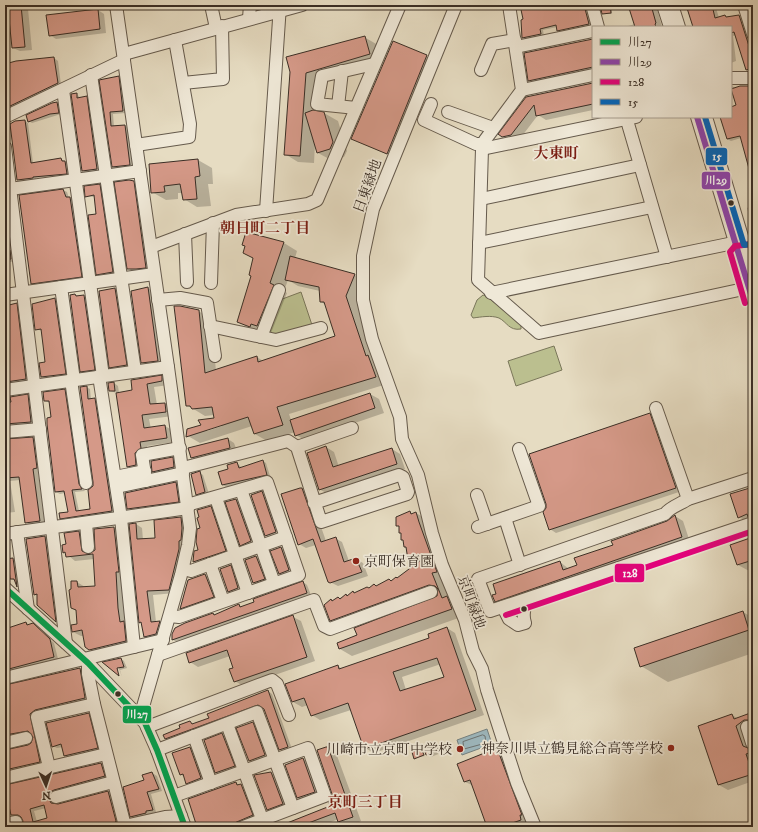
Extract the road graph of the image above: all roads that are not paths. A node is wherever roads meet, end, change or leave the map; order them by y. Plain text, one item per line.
1 (116, 5) edge
2 (211, 5) edge
3 (250, 5) edge
4 (302, 5) edge
5 (400, 5) edge
6 (456, 5) edge
7 (509, 5) edge
8 (592, 5) edge
9 (663, 5) edge
10 (672, 5) edge
11 (744, 5) edge
12 (280, 8) edge
13 (249, 18) junction
14 (751, 18) edge
15 (598, 26) edge
16 (670, 26) edge
17 (679, 26) edge
18 (219, 27) junction
19 (592, 31) edge
20 (753, 34) edge
21 (175, 40) junction
22 (515, 43) junction
23 (124, 57) junction
24 (374, 64) junction
25 (481, 70) dead end
26 (342, 71) junction
27 (91, 75) junction
28 (592, 75) edge
29 (732, 78) edge
30 (753, 78) edge
31 (183, 83) junction
32 (63, 90) junction
33 (522, 90) junction
34 (431, 104) dead end
35 (338, 106) junction
36 (356, 108) junction
37 (448, 112) dead end
38 (5, 117) edge
39 (629, 118) edge
40 (697, 118) edge
41 (706, 118) edge
42 (493, 128) junction
43 (136, 145) junction
44 (5, 147) edge
45 (483, 147) junction
46 (640, 165) junction
47 (140, 171) junction
48 (105, 176) junction
49 (76, 180) junction
50 (9, 196) edge
51 (481, 199) junction
52 (652, 207) junction
53 (266, 211) junction
54 (213, 223) junction
55 (185, 234) junction
56 (479, 244) junction
57 (151, 247) junction
58 (743, 249) edge
59 (667, 257) junction
60 (753, 273) edge
61 (154, 274) junction
62 (120, 279) junction
63 (187, 282) dead end
64 (90, 283) junction
65 (211, 283) dead end
66 (61, 287) junction
67 (751, 288) edge
68 (279, 290) dead end
69 (23, 293) junction
70 (491, 293) junction
71 (5, 295) edge
72 (158, 300) junction
73 (753, 301) edge
74 (210, 326) junction
75 (321, 328) dead end
76 (262, 337) junction
77 (215, 356) dead end
78 (168, 367) junction
79 (135, 371) junction
80 (101, 376) junction
81 (73, 380) junction
82 (388, 385) joint
83 (34, 386) junction
84 (5, 390) edge
85 (656, 408) dead end
86 (352, 428) dead end
87 (40, 429) junction
88 (5, 432) edge
89 (297, 447) junction
90 (180, 448) junction
91 (519, 449) dead end
92 (183, 470) junction
93 (145, 476) junction
94 (753, 478) edge
95 (116, 482) junction
96 (86, 483) dead end
97 (242, 490) junction
98 (477, 495) dead end
99 (216, 498) junction
100 (688, 499) junction
101 (314, 503) junction
102 (188, 506) junction
103 (121, 518) junction
104 (505, 518) junction
105 (86, 523) junction
106 (753, 523) edge
107 (52, 527) junction
108 (18, 532) junction
109 (5, 534) edge
110 (286, 537) junction
111 (260, 546) junction
112 (88, 548) dead end
113 (235, 555) junction
114 (210, 564) junction
115 (520, 565) junction
116 (183, 569) junction
117 (274, 584) junction
118 (5, 588) edge
119 (248, 592) junction
120 (431, 592) dead end
121 (528, 599) junction
122 (223, 601) junction
123 (503, 607) junction
124 (28, 609) junction
125 (170, 616) junction
126 (163, 640) junction
127 (66, 643) junction
128 (134, 647) junction
129 (158, 655) junction
130 (86, 661) junction
131 (5, 678) edge
132 (94, 704) junction
133 (289, 715) dead end
134 (144, 722) junction
135 (227, 724) junction
136 (747, 727) dead end
137 (194, 736) junction
138 (26, 738) dead end
139 (5, 743) edge
140 (752, 743) edge
141 (157, 750) junction
142 (106, 754) junction
143 (275, 760) junction
144 (49, 767) junction
145 (244, 771) junction
146 (5, 778) edge
147 (113, 782) junction
148 (211, 783) junction
149 (174, 796) junction
150 (56, 797) dead end
151 (293, 808) junction
152 (183, 821) edge
153 (264, 824) edge
154 (122, 826) edge
155 (244, 827) edge
156 (535, 827) edge

1 - 23 street
2 - 18 street
3 - 13 street
4 - 12 street
5 - 24 street
6 - 82 street, 日東緑地
7 - 22 street
8 - 15 street
9 - 16 street
10 - 17 street
11 - 14 street
12 - 13 street
12 - 53 street
13 - 18 street
14 - 20 street
18 - 21 street
18 - 31 street
19 - 22 street
21 - 23 street
21 - 31 street
22 - 25 street
22 - 33 street
23 - 27 street
23 - 43 street
24 - 26 street
24 - 36 street
26 - 35 street
26 - 35 street
27 - 32 street
27 - 48 street
28 - 33 street
29 - 30 street
31 - 43 street
32 - 38 street
32 - 49 street
33 - 42 street
34 - 45 street
35 - 36 street
36 - 53 street
37 - 42 street
39 - 45 street
39 - 46 street
40 - 58 street
41 - 58 street
42 - 45 street
43 - 47 street
44 - 50 street
45 - 51 street
46 - 51 street
46 - 52 street
47 - 48 street
47 - 57 street
48 - 49 street
48 - 62 street
49 - 50 street
49 - 64 street
50 - 69 street
51 - 56 street
52 - 56 street
52 - 59 street
53 - 54 street
54 - 55 street
54 - 65 street
55 - 57 street
55 - 63 street
56 - 70 street
57 - 61 street
58 - 59 street
58 - 60 street
58 - 67 street
59 - 70 street
61 - 62 street
61 - 72 street
62 - 64 street
62 - 79 street
64 - 66 street
64 - 80 street
66 - 69 street
66 - 81 street
67 - 70 street
67 - 73 street
68 - 76 street
69 - 71 street
69 - 83 street
72 - 74 street
72 - 78 street
74 - 76 street
74 - 77 street
75 - 76 street
78 - 79 street
78 - 90 street
79 - 80 street
80 - 81 street
80 - 95 street
81 - 83 street
81 - 96 street
82 - 156 street, 京町緑地
83 - 84 street
83 - 87 street
85 - 100 street
86 - 89 street
87 - 88 street
87 - 107 street
89 - 92 street
89 - 101 street
90 - 92 street
90 - 93 street
91 - 104 street
92 - 93 street
92 - 102 street
93 - 95 street
94 - 100 street
95 - 103 street
97 - 99 street
97 - 110 street
97 - 111 street
98 - 104 street
99 - 102 street
99 - 113 street
100 - 115 street
101 - 101 street
102 - 103 street
102 - 116 street
103 - 105 street
103 - 128 street
104 - 115 street
105 - 107 street
105 - 112 street
106 - 121 street
107 - 108 street
107 - 127 street
108 - 109 street
108 - 124 street
110 - 111 street
110 - 117 street
111 - 113 street
111 - 117 street
113 - 114 street
113 - 119 street
114 - 116 street
114 - 122 street
115 - 123 street
116 - 125 street
117 - 119 street
118 - 124 street
119 - 122 street
120 - 129 street
121 - 123 street
121 - 123 street
122 - 125 street
124 - 127 street
125 - 126 street
126 - 128 street
126 - 129 street
127 - 130 street
128 - 130 street
129 - 134 street
130 - 131 street
130 - 132 street
130 - 134 street
132 - 142 street
132 - 144 street
133 - 134 street
134 - 141 street
135 - 137 street
135 - 143 street
135 - 145 street
136 - 140 street
137 - 141 street
137 - 148 street
138 - 139 street
141 - 149 street
142 - 144 street
142 - 147 street
143 - 145 street
143 - 151 street
143 - 151 street
144 - 146 street
145 - 148 street
145 - 153 street
147 - 150 street
147 - 154 street
148 - 149 street
149 - 152 street
151 - 153 street
152 - 154 street
153 - 155 street

